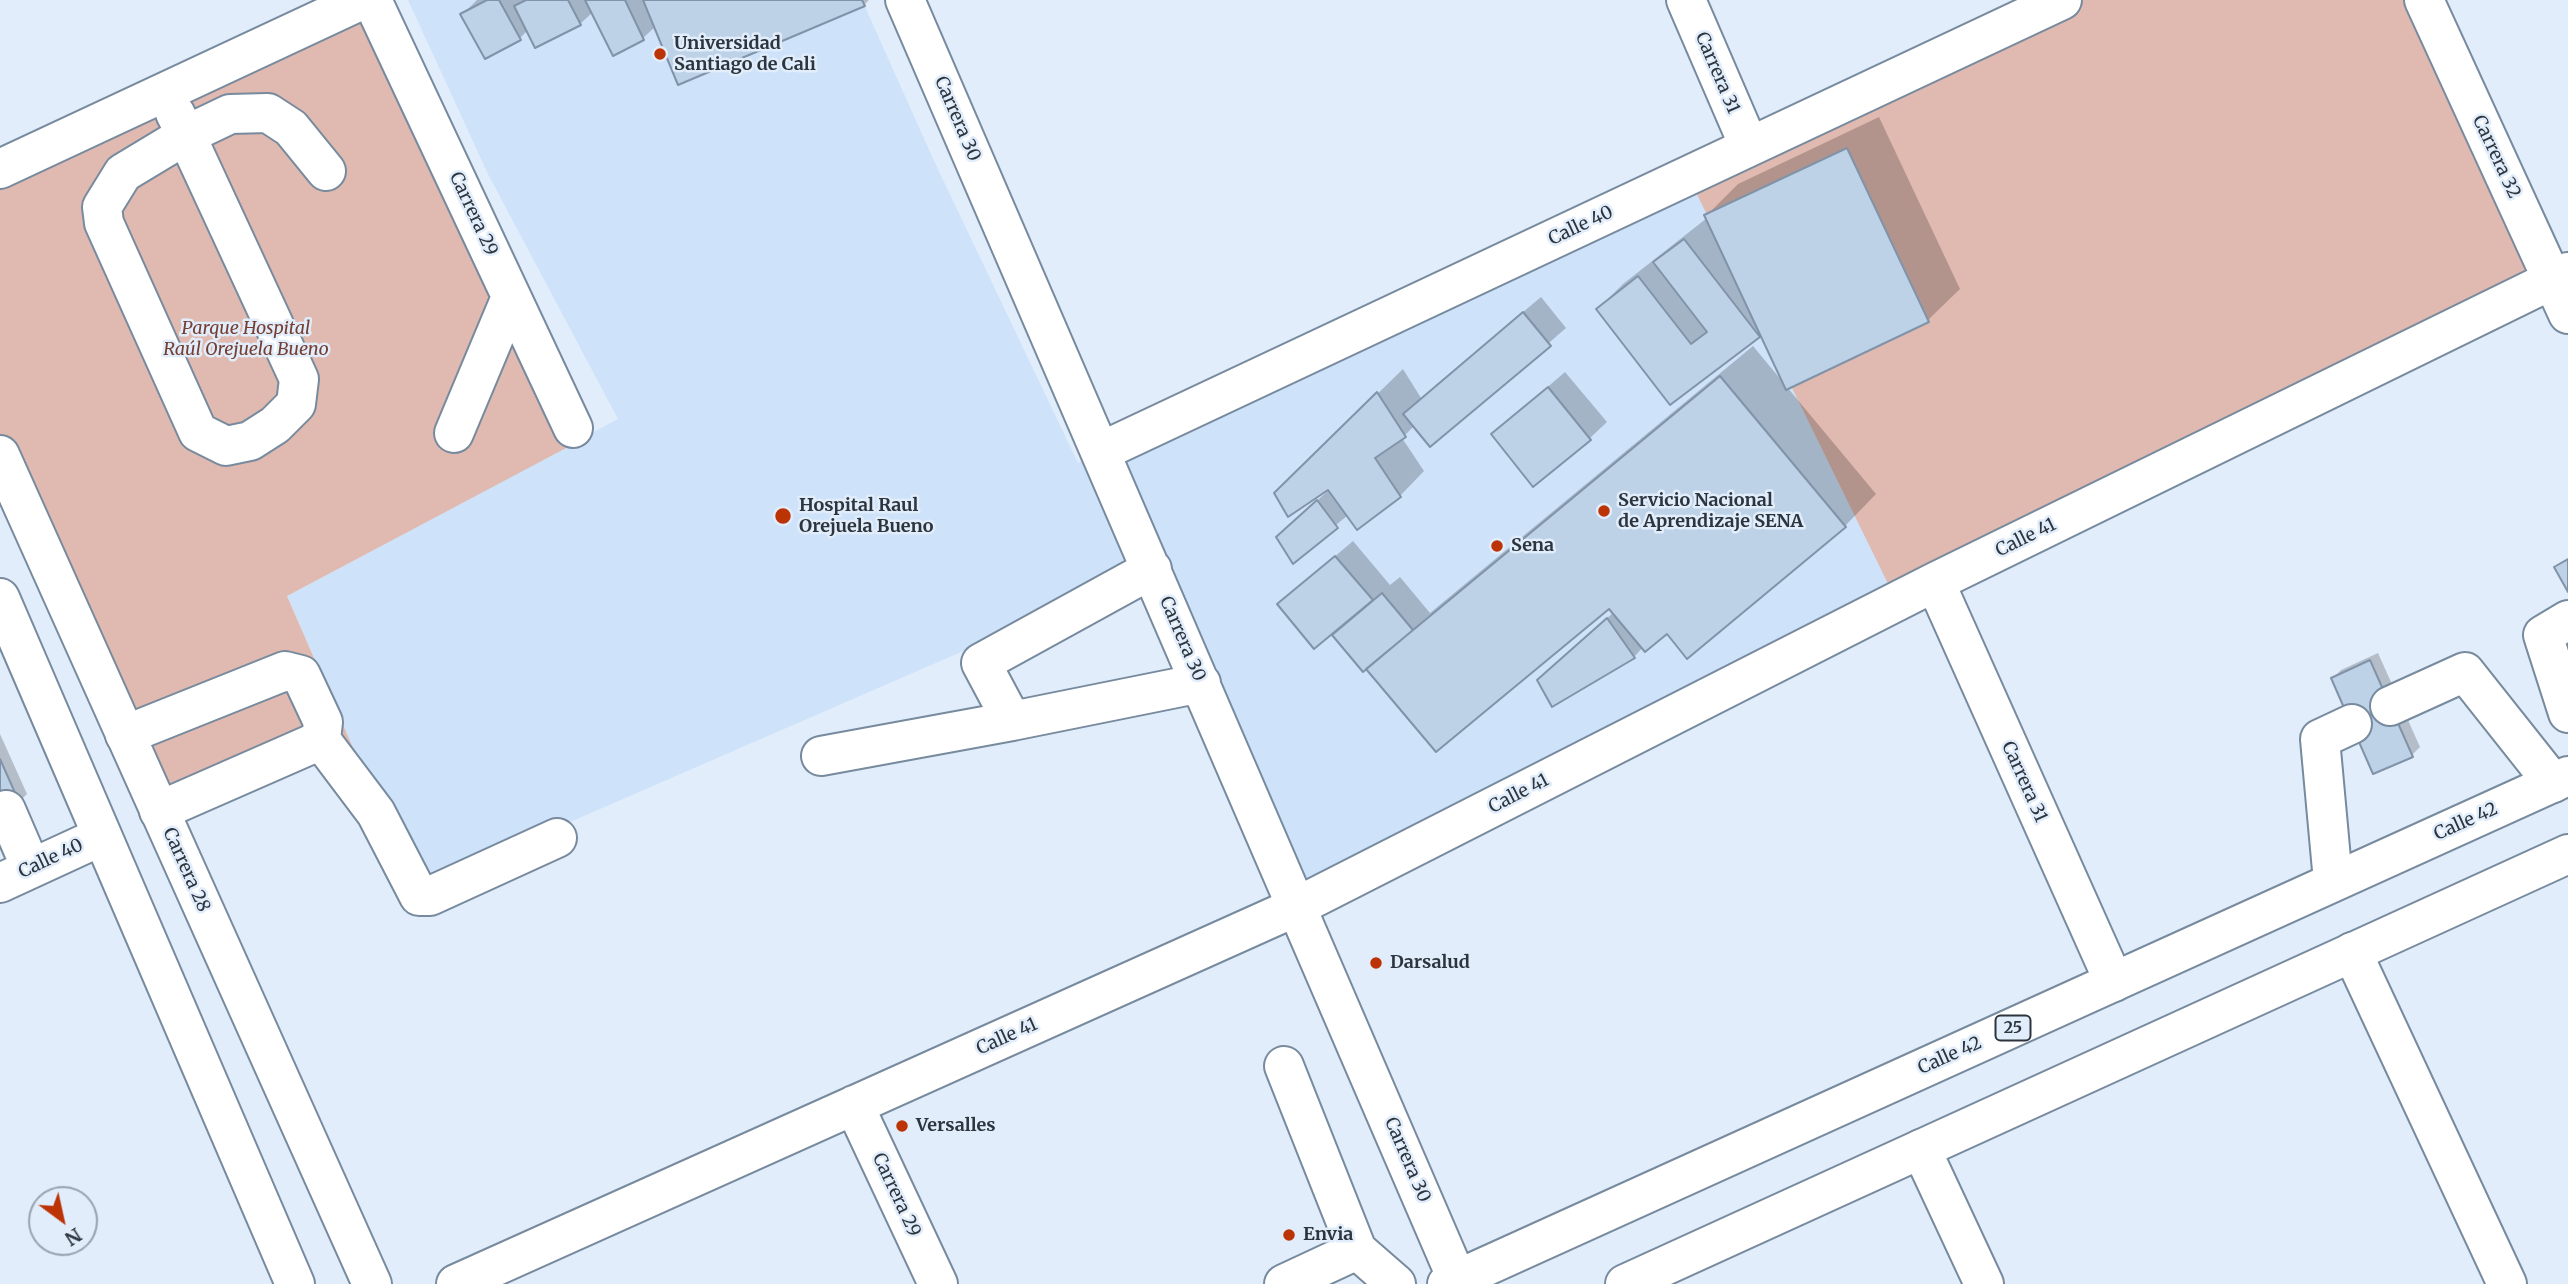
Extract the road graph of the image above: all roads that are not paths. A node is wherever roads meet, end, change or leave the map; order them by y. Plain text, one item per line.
1 (362, 0) edge
2 (372, 0) edge
3 (905, 0) edge
4 (1686, 0) edge
5 (2424, 0) edge
6 (2054, 2) edge
7 (164, 92) junction
8 (186, 135) junction
9 (1749, 146) junction
10 (0, 169) edge
11 (326, 171) dead end
12 (2560, 276) edge
13 (511, 297) junction
14 (2568, 314) edge
15 (573, 428) dead end
16 (454, 433) dead end
17 (1100, 452) junction
18 (0, 455) edge
19 (1152, 569) junction
20 (1935, 582) junction
21 (0, 598) edge
22 (2568, 620) edge
23 (1201, 683) junction
24 (2390, 706) dead end
25 (2568, 713) edge
26 (1012, 721) junction
27 (2352, 724) dead end
28 (125, 735) junction
29 (321, 740) junction
30 (821, 756) dead end
31 (2561, 780) edge
32 (6, 810) dead end
33 (159, 811) junction
34 (102, 836) junction
35 (557, 838) dead end
36 (2568, 854) edge
37 (16, 876) edge
38 (2333, 881) junction
39 (1298, 906) junction
40 (2353, 952) junction
41 (2114, 982) junction
42 (1284, 1066) dead end
43 (855, 1105) junction
44 (1921, 1149) junction
45 (1357, 1250) junction
46 (1452, 1282) edge
47 (295, 1284) edge
48 (372, 1284) edge
49 (456, 1284) edge
50 (938, 1284) edge
51 (1284, 1284) edge
52 (1396, 1284) edge
53 (1625, 1284) edge
54 (1984, 1284) edge
55 (2507, 1284) edge

1 - 7 street
2 - 13 street, Carrera 29
3 - 17 street, Carrera 30
4 - 9 street, Carrera 31
5 - 12 street, Carrera 32
6 - 9 street, Calle 40
7 - 8 street
7 - 10 street
8 - 8 street
8 - 11 street
9 - 17 street, Calle 40
12 - 14 street, Carrera 32
12 - 20 street, Calle 41
13 - 15 street, Carrera 29
13 - 16 street
17 - 19 street, Carrera 30
18 - 28 street, Carrera 28
19 - 23 street, Carrera 30
19 - 26 street
20 - 39 street, Calle 41
20 - 41 street, Carrera 31
21 - 34 street
22 - 25 street
23 - 26 street
23 - 39 street, Carrera 30
24 - 31 street
26 - 30 street
27 - 38 street
28 - 29 street
28 - 33 street, Carrera 28
29 - 33 street
29 - 35 street
31 - 38 street, Calle 42 / 25
32 - 37 street
33 - 48 street, Carrera 28
34 - 37 street, Calle 40
34 - 47 street
36 - 40 street
38 - 41 street, Calle 42 / 25
39 - 43 street, Calle 41
39 - 46 street, Carrera 30
40 - 44 street
40 - 55 street
41 - 46 street, Calle 42 / 25
42 - 45 street
43 - 49 street, Calle 41
43 - 50 street, Carrera 29
44 - 53 street
44 - 54 street
45 - 51 street
45 - 52 street

